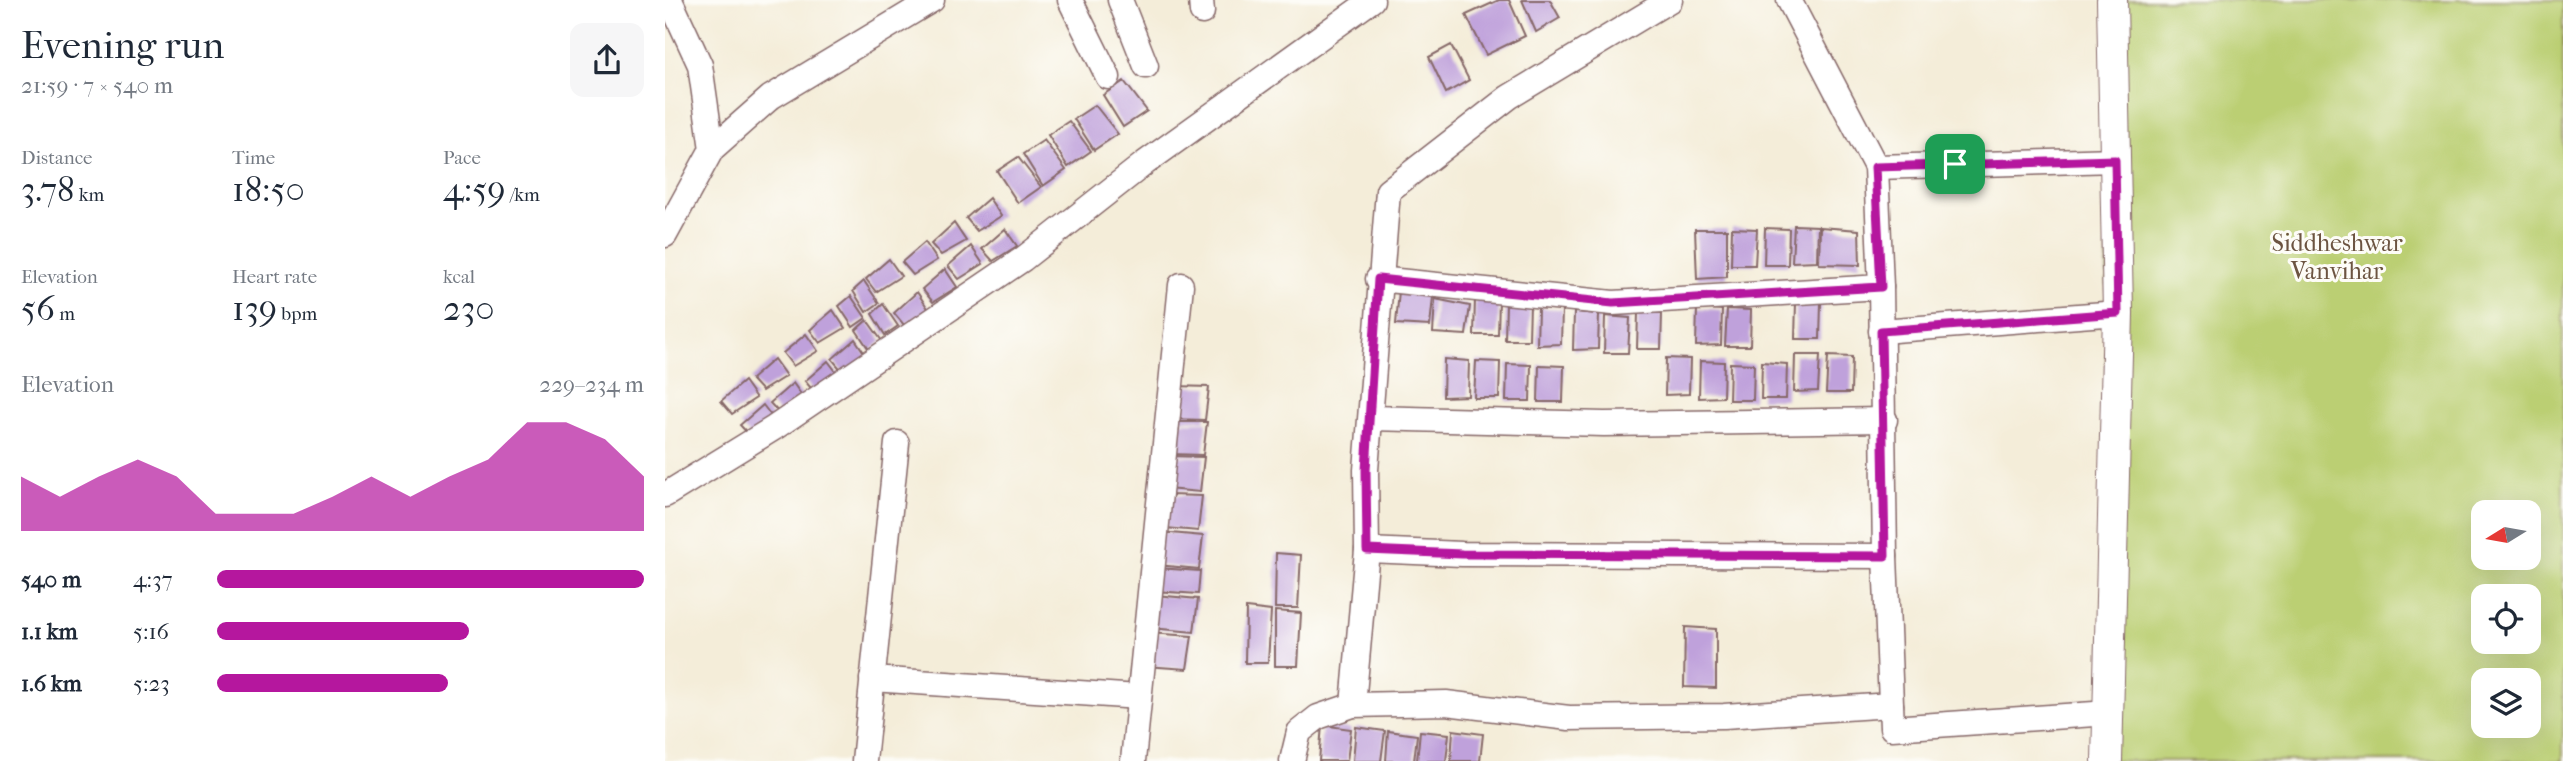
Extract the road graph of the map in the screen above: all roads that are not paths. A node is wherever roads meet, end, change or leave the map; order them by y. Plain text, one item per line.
1 (670, 0) edge
2 (932, 0) edge
3 (1070, 0) edge
4 (1120, 0) edge
5 (1372, 0) edge
6 (1670, 0) edge
7 (1789, 0) edge
8 (2112, 0) edge
9 (1146, 66) dead end
10 (1108, 77) dead end
11 (712, 149) junction
12 (2115, 160) junction
13 (1875, 167) junction
14 (665, 234) edge
15 (1378, 279) junction
16 (1181, 285) dead end
17 (1881, 287) junction
18 (2118, 313) junction
19 (1881, 331) junction
20 (1371, 418) junction
21 (1885, 420) junction
22 (897, 443) dead end
23 (665, 495) edge
24 (1367, 550) junction
25 (1885, 556) junction
26 (872, 679) junction
27 (1139, 697) junction
28 (1353, 705) junction
29 (1891, 705) junction
30 (2109, 713) junction
31 (864, 761) edge
32 (1133, 761) edge
33 (1292, 761) edge
34 (2107, 761) edge

1 - 11 street
2 - 11 street
3 - 10 street
4 - 9 street
5 - 23 street
6 - 15 street
7 - 13 street
8 - 12 street
11 - 14 street
12 - 13 street
12 - 18 street
13 - 17 street
15 - 17 street
15 - 20 street
16 - 27 street
17 - 19 street
18 - 19 street
18 - 30 street
19 - 21 street
20 - 21 street
20 - 24 street
21 - 25 street
22 - 26 street
24 - 25 street
24 - 28 street
25 - 29 street
26 - 27 street
26 - 31 street
27 - 32 street
28 - 29 street
28 - 33 street
29 - 30 street
30 - 34 street

